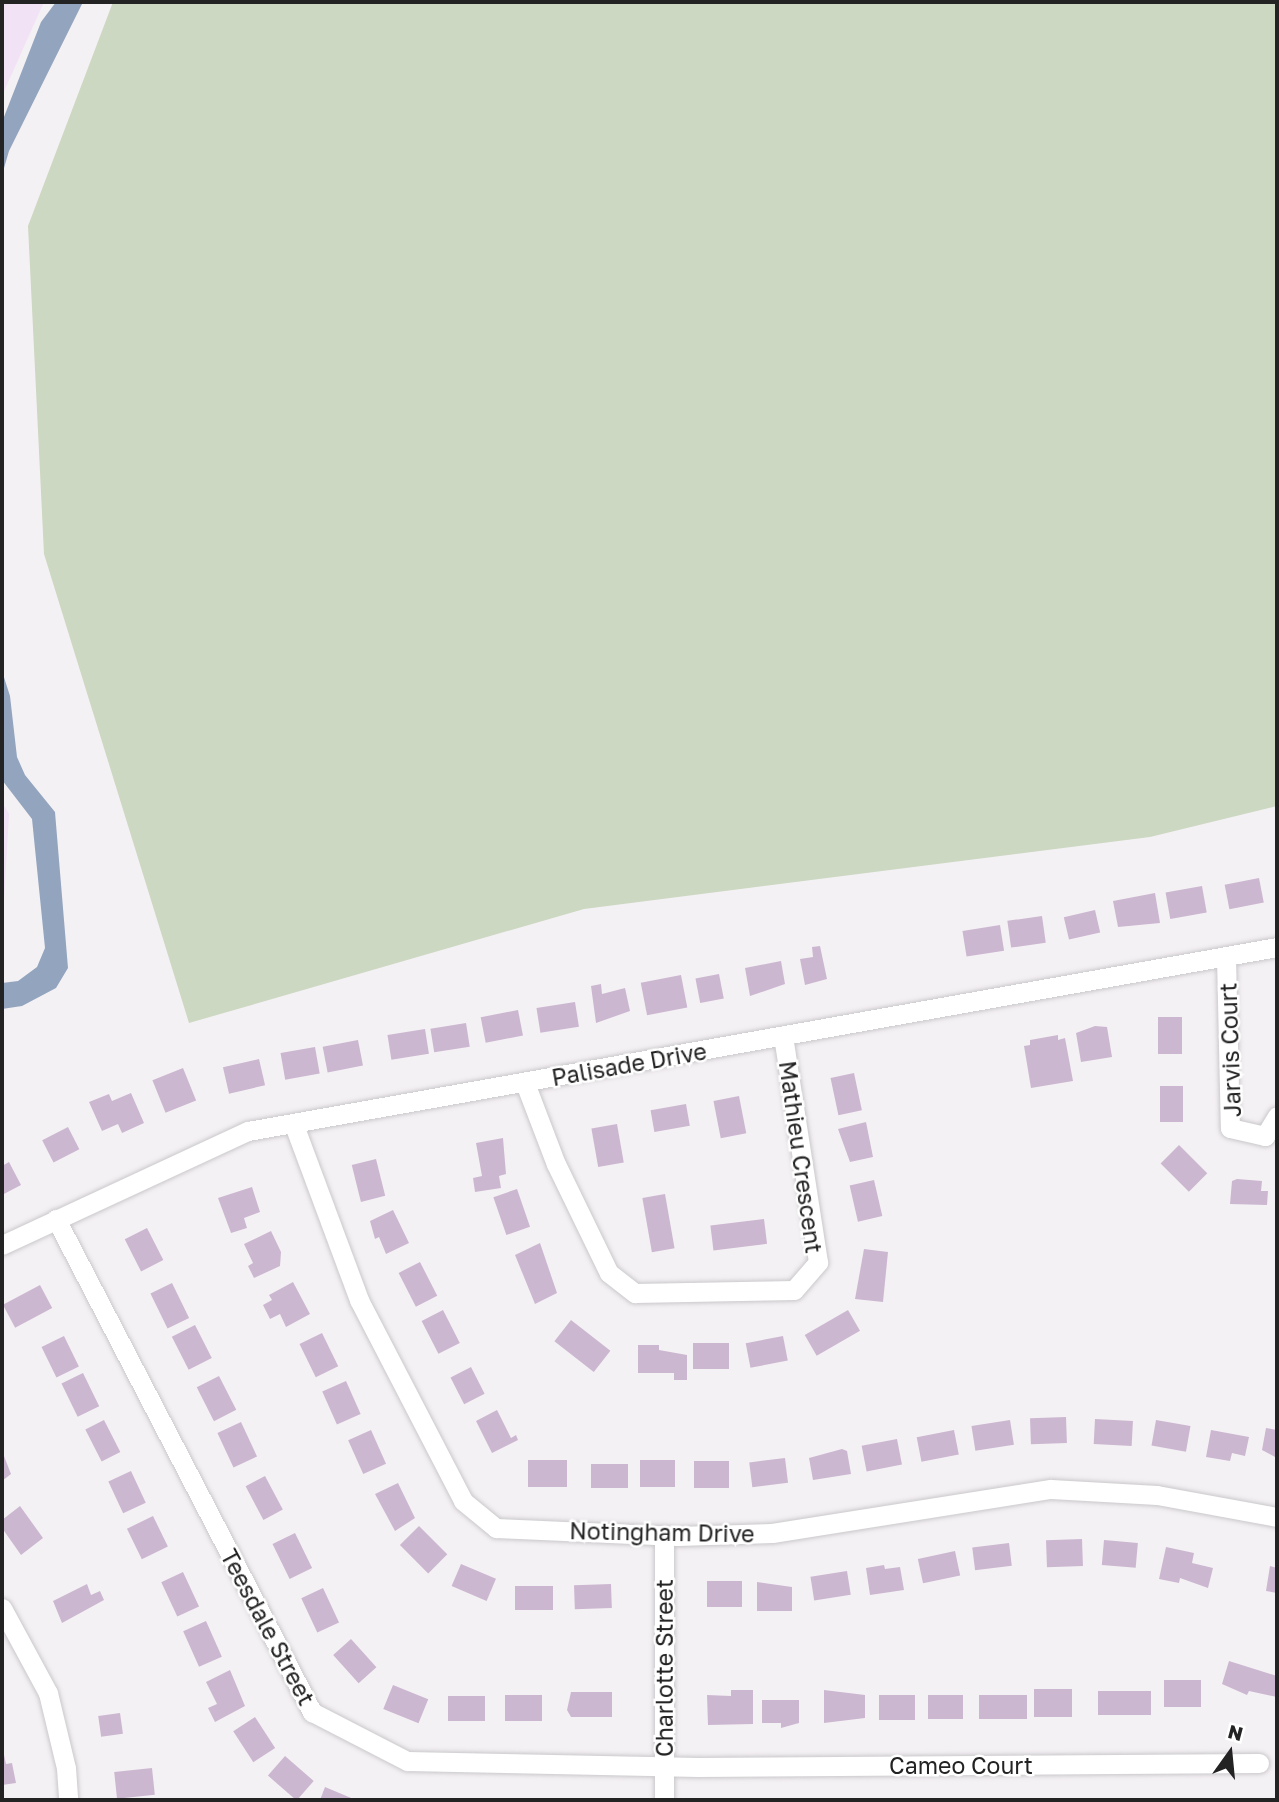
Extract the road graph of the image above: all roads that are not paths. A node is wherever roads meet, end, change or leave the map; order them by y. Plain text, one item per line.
1 (1277, 947) edge
2 (1226, 957) junction
3 (783, 1035) junction
4 (525, 1083) junction
5 (1277, 1116) edge
6 (294, 1125) junction
7 (56, 1219) junction
8 (2, 1245) edge
9 (1277, 1517) edge
10 (664, 1535) junction
11 (2, 1608) edge
12 (1259, 1763) dead end
13 (664, 1765) junction
14 (68, 1800) edge
15 (664, 1800) edge

1 - 2 street, Palisade Drive
2 - 3 street, Palisade Drive
2 - 5 street, Jarvis Court
3 - 4 street, Palisade Drive
3 - 4 street, Mathieu Crescent
4 - 6 street, Palisade Drive
6 - 7 street, Palisade Drive
6 - 10 street, Notingham Drive
7 - 8 street, Palisade Drive
7 - 13 street, Teesdale Street
9 - 10 street, Notingham Drive
10 - 13 street, Charlotte Street
11 - 14 street
12 - 13 street, Cameo Court
13 - 15 street, Charlotte Street

